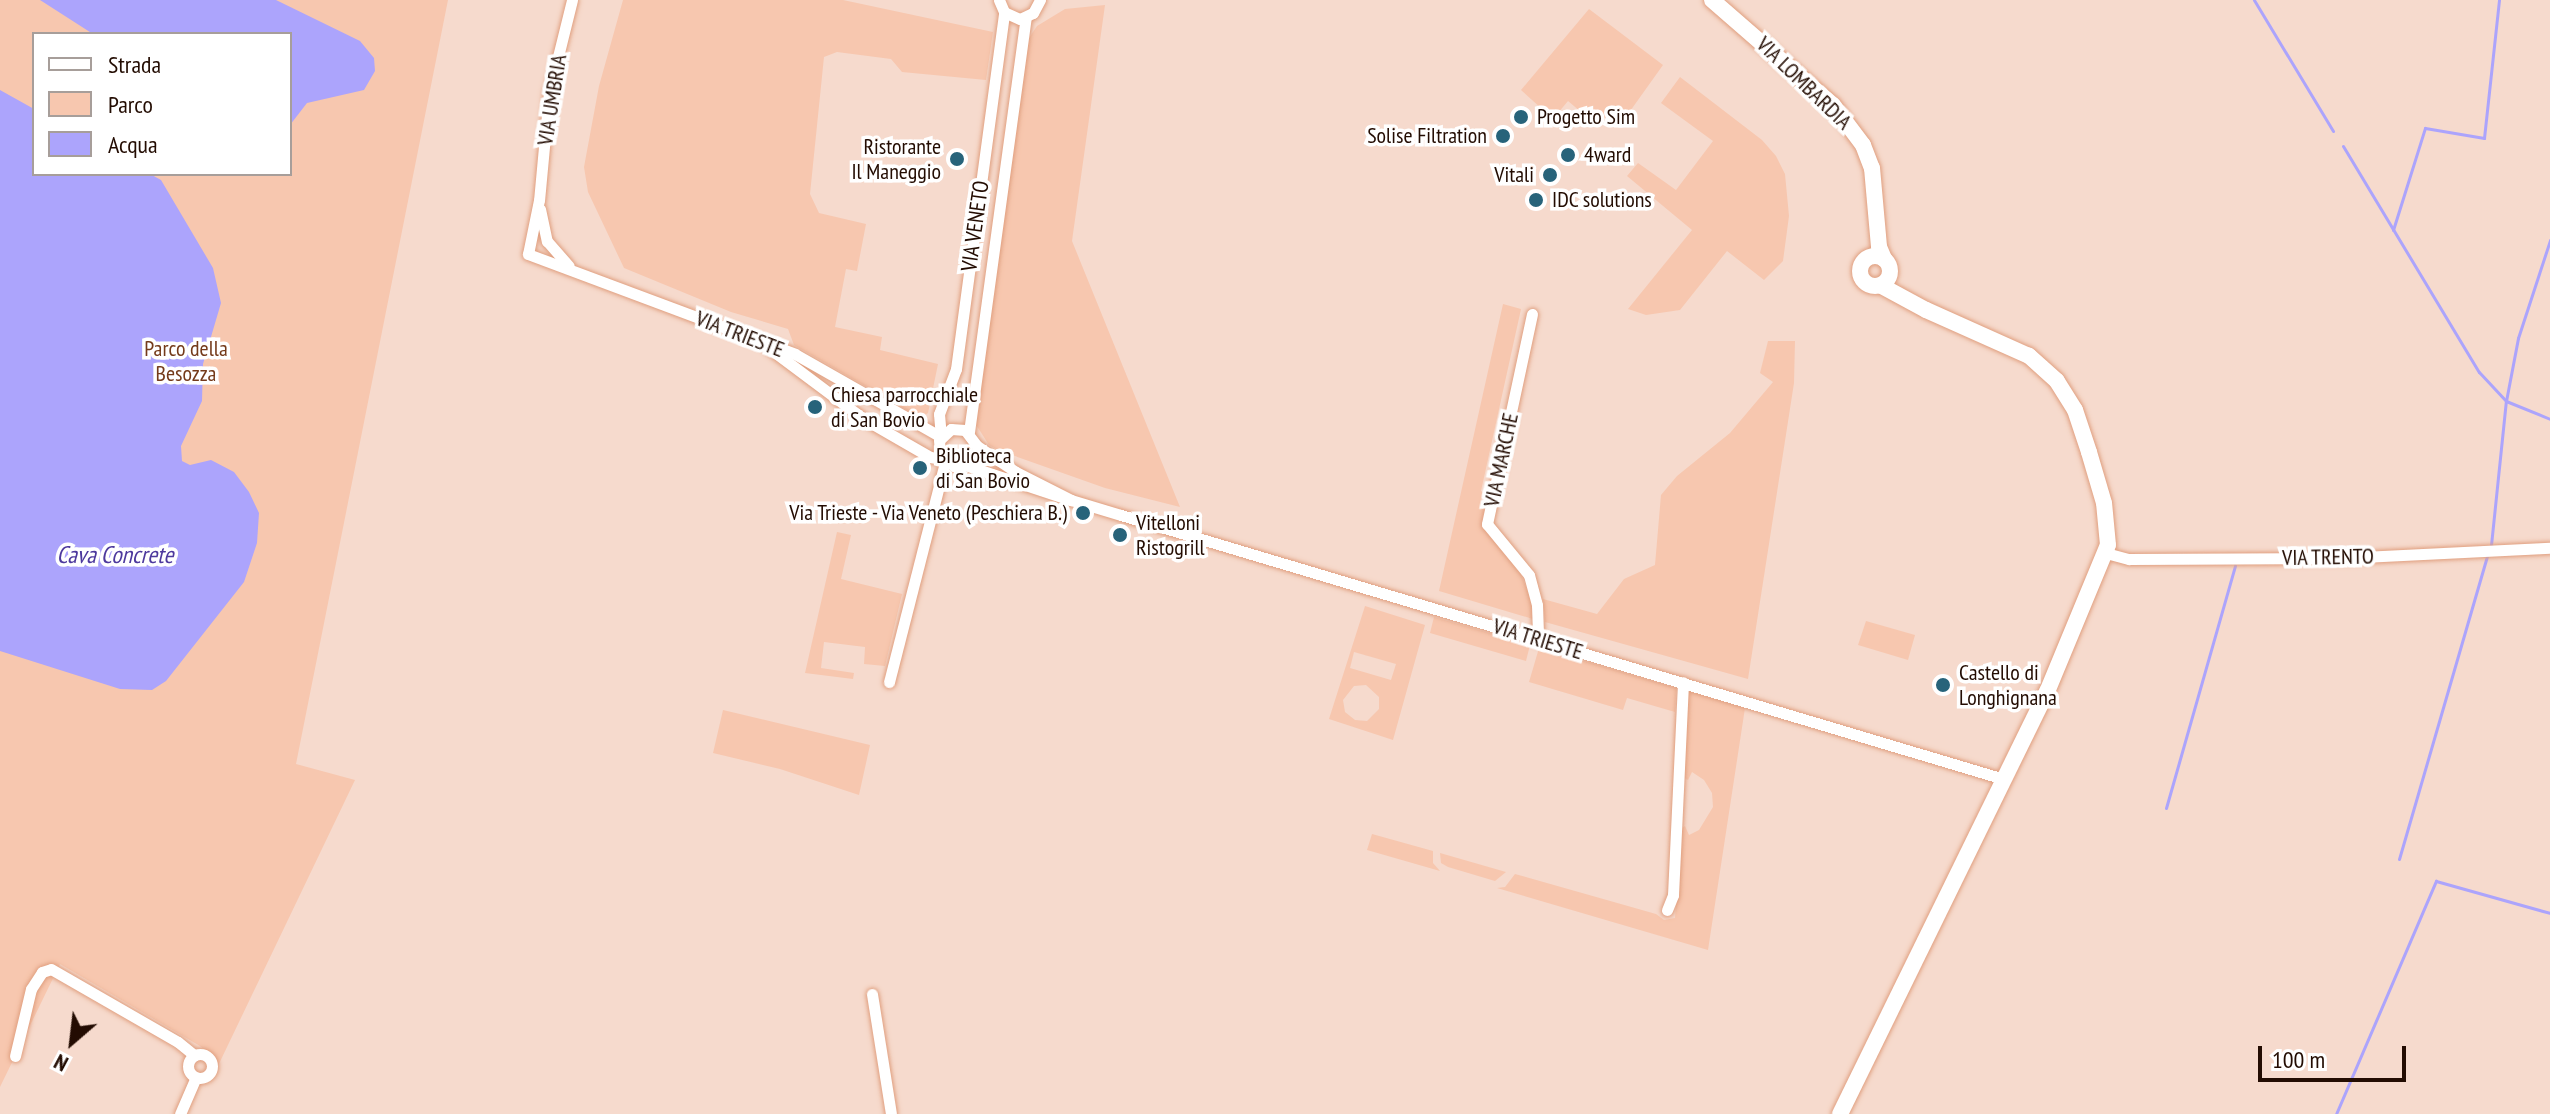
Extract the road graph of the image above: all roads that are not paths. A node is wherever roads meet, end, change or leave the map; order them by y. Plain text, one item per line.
1 (572, 0) edge
2 (1712, 0) edge
3 (1042, 1) edge
4 (1001, 6) edge
5 (1026, 18) junction
6 (539, 200) junction
7 (528, 254) joint
8 (1876, 258) junction
9 (576, 272) junction
10 (1884, 282) junction
11 (1532, 314) dead end
12 (762, 342) junction
13 (969, 432) junction
14 (941, 437) junction
15 (977, 446) junction
16 (944, 461) junction
17 (965, 465) junction
18 (1071, 500) junction
19 (2550, 548) edge
20 (2106, 553) junction
21 (1538, 639) junction
22 (889, 682) dead end
23 (1683, 682) junction
24 (2004, 779) junction
25 (1667, 910) dead end
26 (872, 994) dead end
27 (194, 1055) junction
28 (15, 1056) dead end
29 (196, 1077) junction
30 (180, 1114) edge
31 (891, 1114) edge
32 (1840, 1114) edge

1 - 6 street, VIA UMBRIA
2 - 8 street, VIA LOMBARDIA
3 - 5 street
4 - 5 street
4 - 14 street, VIA VENETO
5 - 13 street, VIA VENETO
6 - 7 street, VIA UMBRIA
6 - 9 street, VIA UMBRIA
7 - 9 street, VIA TRIESTE
8 - 10 street, VIA LOMBARDIA
8 - 10 street, VIA LOMBARDIA
9 - 12 street, VIA TRIESTE
10 - 20 street
11 - 21 street, VIA MARCHE
12 - 14 street, VIA TRIESTE
12 - 16 street
13 - 14 street
13 - 15 street
14 - 16 street
15 - 17 street
15 - 18 street
16 - 17 street
16 - 22 street
17 - 18 street
18 - 21 street, VIA TRIESTE
19 - 20 street, VIA TRENTO
20 - 24 street
21 - 23 street, VIA TRIESTE
23 - 24 street, VIA TRIESTE
23 - 25 street
24 - 32 street
26 - 31 street
27 - 28 street
27 - 29 street
27 - 29 street
29 - 30 street

